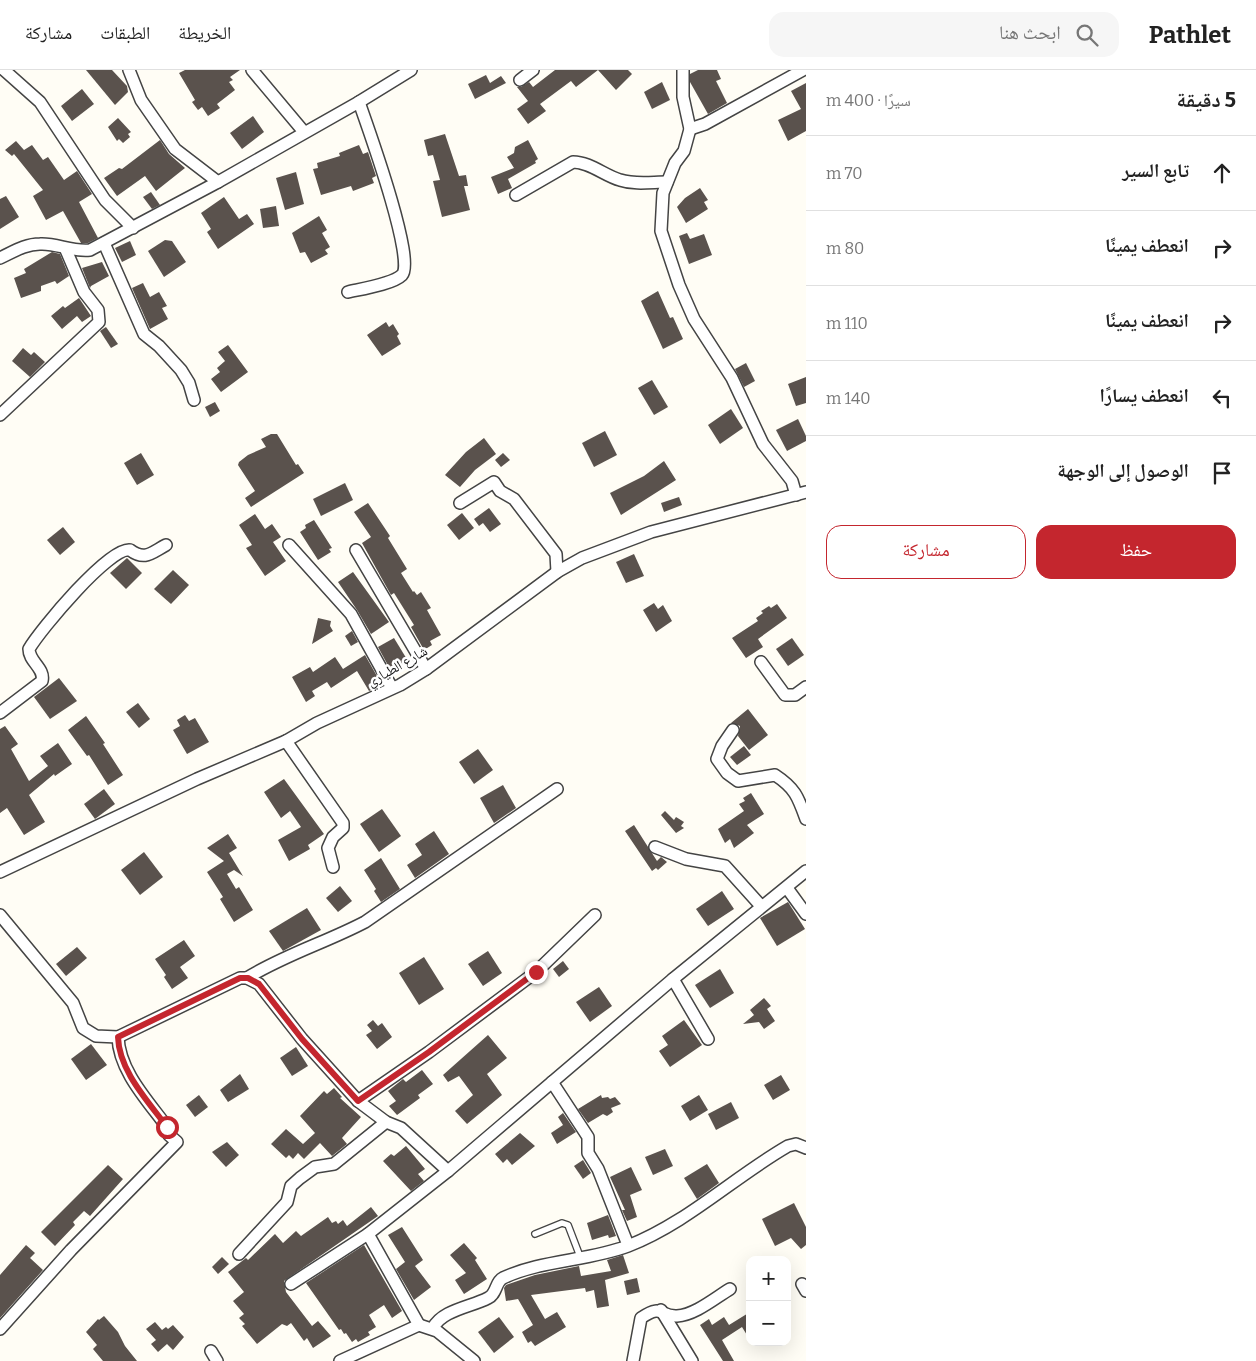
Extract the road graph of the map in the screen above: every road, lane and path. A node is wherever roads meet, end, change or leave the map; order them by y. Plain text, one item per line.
1 (4, 70) edge
2 (129, 70) edge
3 (252, 70) edge
4 (411, 70) edge
5 (532, 70) edge
6 (683, 70) edge
7 (803, 70) edge
8 (520, 80) dead end
9 (359, 102) junction
10 (690, 129) junction
11 (304, 132) junction
12 (218, 182) junction
13 (667, 182) junction
14 (516, 195) dead end
15 (133, 228) junction
16 (104, 243) junction
17 (66, 250) junction
18 (0, 258) edge
19 (348, 292) dead end
20 (194, 400) dead end
21 (0, 416) edge
22 (801, 493) edge
23 (460, 503) dead end
24 (166, 545) dead end
25 (289, 545) dead end
26 (356, 550) dead end
27 (556, 572) junction
28 (762, 662) dead end
29 (426, 669) junction
30 (392, 688) junction
31 (806, 688) edge
32 (0, 713) edge
33 (733, 730) dead end
34 (286, 741) junction
35 (557, 789) dead end
36 (806, 819) edge
37 (655, 847) dead end
38 (332, 866) dead end
39 (806, 871) edge
40 (0, 872) edge
41 (787, 888) junction
42 (761, 906) junction
43 (595, 914) dead end
44 (806, 914) edge
45 (0, 915) edge
46 (248, 978) junction
47 (673, 979) junction
48 (118, 1037) junction
49 (708, 1039) dead end
50 (552, 1082) junction
51 (358, 1101) junction
52 (386, 1122) junction
53 (806, 1148) edge
54 (448, 1171) junction
55 (368, 1234) junction
56 (535, 1234) dead end
57 (628, 1246) junction
58 (239, 1254) dead end
59 (581, 1259) junction
60 (291, 1284) dead end
61 (730, 1289) dead end
62 (661, 1310) junction
63 (419, 1325) junction
64 (433, 1328) junction
65 (0, 1330) edge
66 (340, 1361) edge
67 (474, 1361) edge
68 (633, 1361) edge
69 (692, 1361) edge

1 - 15 street
2 - 12 street
3 - 11 street
4 - 9 street
5 - 8 street
6 - 10 street
7 - 10 street
9 - 11 street
9 - 19 street
10 - 13 street
11 - 12 street
12 - 15 street
13 - 14 street
13 - 22 street
15 - 16 street
16 - 17 street
16 - 20 street
17 - 18 street
17 - 21 street
22 - 27 street, شارع الطياري
23 - 27 street
24 - 32 street
25 - 30 street
26 - 29 street
27 - 29 street, شارع الطياري
28 - 31 street
29 - 30 street, شارع الطياري
30 - 34 street, شارع الطياري
33 - 36 street
34 - 38 street
34 - 40 street, شارع الطياري
35 - 46 street
37 - 42 street
39 - 41 street
41 - 42 street
41 - 44 street
42 - 47 street
43 - 51 street
45 - 48 street
46 - 48 street
46 - 51 street
47 - 49 street
47 - 50 street
48 - 65 street
50 - 54 street
50 - 57 street
51 - 52 street
52 - 54 street
52 - 58 street
53 - 57 street
54 - 55 street
55 - 60 street
55 - 63 street
56 - 59 lane
57 - 59 street
59 - 64 street
61 - 62 street
62 - 68 street
62 - 69 street
63 - 64 street
63 - 66 street
64 - 67 street

